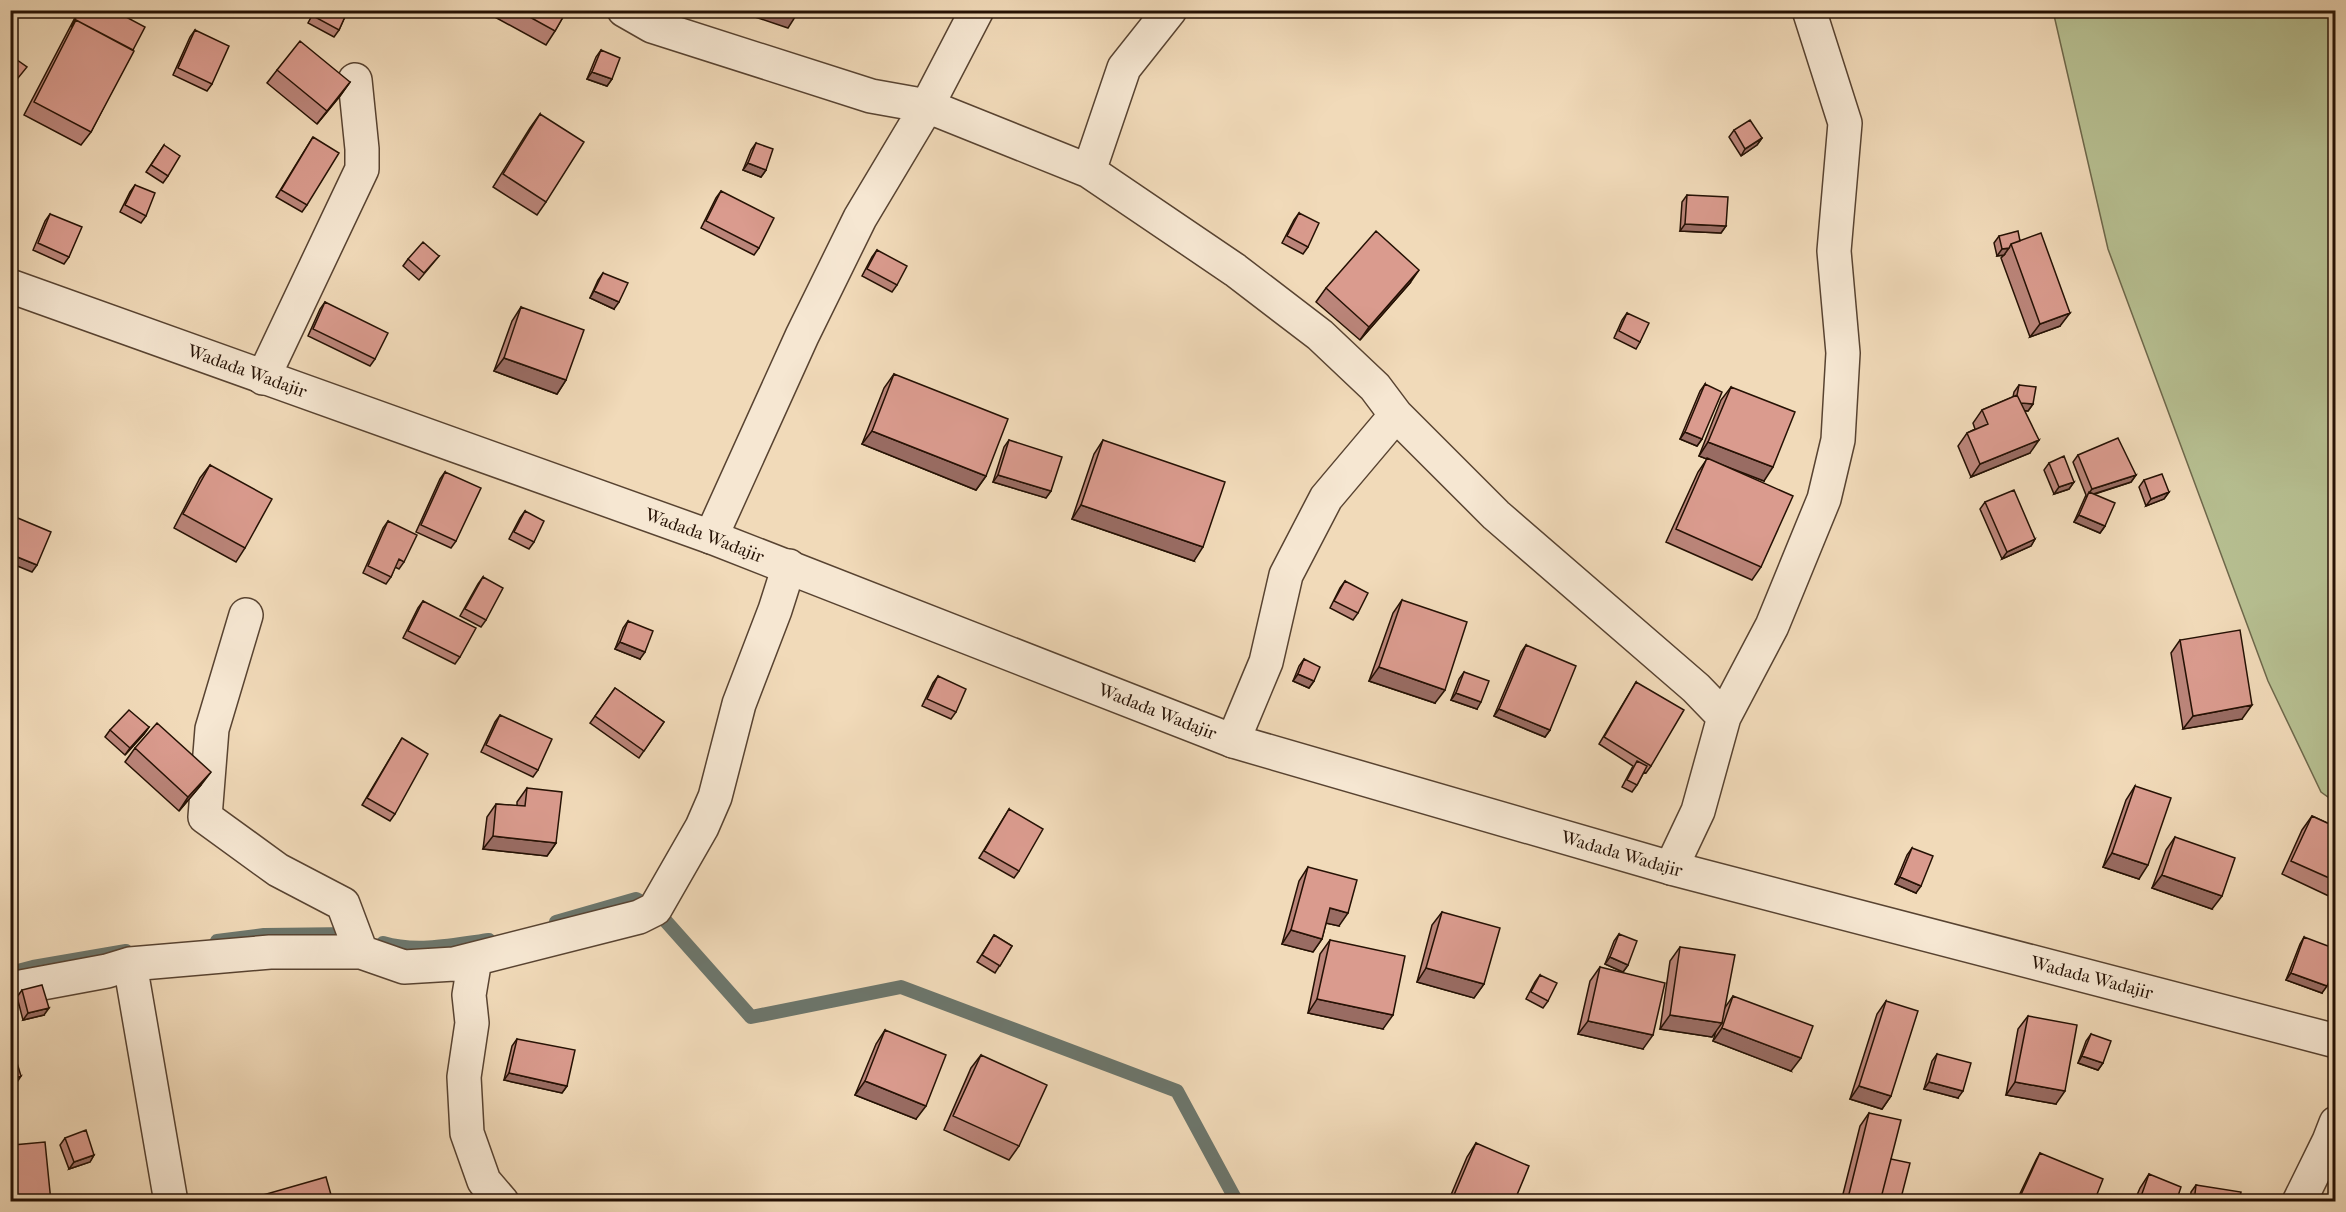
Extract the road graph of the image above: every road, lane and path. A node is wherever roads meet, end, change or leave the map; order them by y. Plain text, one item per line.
1 (624, 10) edge
2 (977, 10) edge
3 (1170, 10) edge
4 (1809, 10) edge
5 (355, 80) dead end
6 (927, 106) junction
7 (1089, 171) junction
8 (10, 286) edge
9 (263, 378) junction
10 (1396, 415) junction
11 (711, 537) junction
12 (789, 566) junction
13 (246, 615) dead end
14 (1724, 717) junction
15 (1233, 741) junction
16 (1671, 868) junction
17 (361, 952) junction
18 (476, 959) junction
19 (130, 964) junction
20 (10, 989) edge
21 (2336, 1041) edge
22 (2336, 1123) edge
23 (171, 1202) edge
24 (502, 1202) edge
25 (2299, 1202) edge

1 - 6 street
2 - 6 street
3 - 7 street
4 - 14 street
5 - 9 street
6 - 7 street
6 - 11 street
7 - 10 street
8 - 9 street, Wadada Wadajir
9 - 11 street, Wadada Wadajir
10 - 14 street
10 - 15 street
11 - 12 street, Wadada Wadajir
12 - 15 street, Wadada Wadajir
12 - 18 street
13 - 17 street
14 - 16 street
15 - 16 street, Wadada Wadajir
16 - 21 street, Wadada Wadajir
17 - 18 street
17 - 19 street
18 - 24 street
19 - 20 street
19 - 23 street
22 - 25 street

